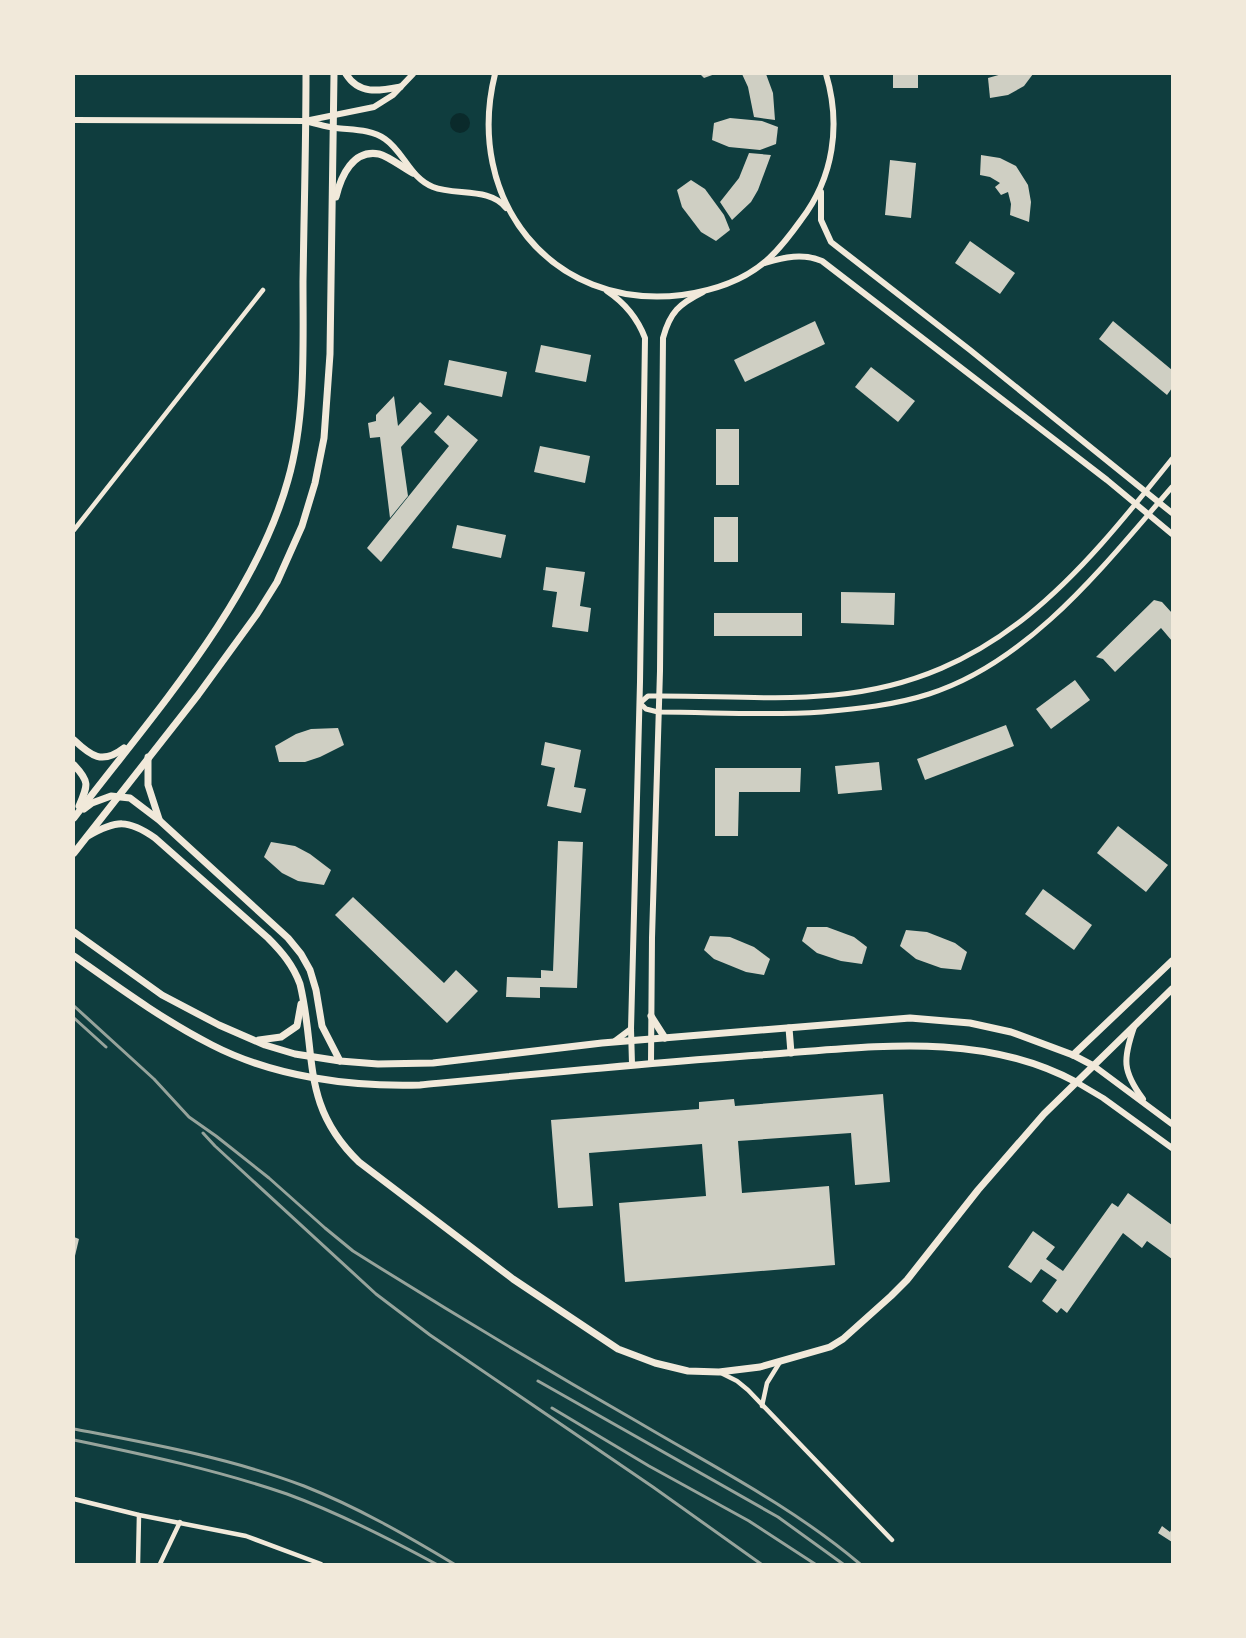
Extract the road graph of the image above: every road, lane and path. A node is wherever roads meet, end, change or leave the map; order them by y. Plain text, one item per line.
1 (306, 74) edge
2 (334, 74) edge
3 (346, 74) edge
4 (413, 74) edge
5 (495, 74) edge
6 (826, 74) edge
7 (400, 87) junction
8 (334, 115) junction
9 (74, 120) edge
10 (305, 121) junction
11 (334, 128) junction
12 (413, 173) junction
13 (821, 189) junction
14 (333, 211) junction
15 (512, 216) junction
16 (765, 263) junction
17 (263, 290) dead end
18 (607, 291) junction
19 (703, 292) junction
20 (1173, 459) edge
21 (1173, 487) edge
22 (1145, 492) junction
23 (1159, 502) junction
24 (1135, 503) junction
25 (1173, 513) edge
26 (1148, 514) junction
27 (74, 530) edge
28 (1173, 534) edge
29 (658, 696) junction
30 (639, 704) junction
31 (658, 712) junction
32 (74, 740) edge
33 (131, 743) junction
34 (148, 757) junction
35 (74, 765) edge
36 (119, 796) junction
37 (74, 818) edge
38 (159, 820) junction
39 (88, 836) junction
40 (74, 853) edge
41 (74, 932) edge
42 (74, 956) edge
43 (1173, 961) edge
44 (300, 984) junction
45 (1173, 989) edge
46 (651, 1016) junction
47 (1134, 1027) junction
48 (789, 1028) junction
49 (631, 1029) junction
50 (665, 1038) junction
51 (651, 1039) junction
52 (255, 1040) junction
53 (632, 1041) junction
54 (611, 1043) junction
55 (791, 1053) junction
56 (1073, 1055) junction
57 (310, 1057) junction
58 (340, 1061) junction
59 (651, 1062) junction
60 (632, 1064) junction
61 (1094, 1066) junction
62 (313, 1077) junction
63 (1076, 1082) junction
64 (1149, 1107) junction
65 (1173, 1124) edge
66 (1173, 1148) edge
67 (780, 1362) junction
68 (719, 1372) junction
69 (762, 1406) junction
70 (74, 1499) edge
71 (139, 1515) junction
72 (180, 1522) junction
73 (892, 1540) dead end
74 (138, 1564) edge
75 (160, 1564) edge
76 (321, 1564) edge

1 - 10 main road
2 - 8 main road
3 - 7 main road
4 - 7 main road
5 - 15 main road
6 - 13 main road
7 - 8 main road
8 - 10 main road
8 - 11 main road
9 - 10 main road
10 - 11 main road
10 - 33 main road
11 - 12 main road
11 - 14 main road
12 - 14 main road
12 - 15 main road
13 - 16 main road
13 - 22 main road
14 - 34 main road
15 - 18 main road
16 - 19 main road
16 - 24 main road
17 - 27 street
18 - 19 main road
18 - 30 main road
19 - 29 main road
20 - 22 street
21 - 23 street
22 - 23 main road
22 - 24 street
23 - 25 main road
23 - 26 street
24 - 26 main road
24 - 29 street
26 - 28 main road
26 - 31 street
29 - 30 street
29 - 31 main road
30 - 31 street
30 - 49 main road
31 - 46 main road
32 - 33 main road
33 - 37 main road
34 - 36 main road
34 - 38 main road
35 - 37 main road
36 - 37 main road
36 - 38 main road
36 - 39 main road
38 - 58 main road
39 - 40 main road
39 - 44 main road
41 - 52 main road
42 - 62 main road
43 - 56 main road
44 - 52 main road
44 - 57 main road
45 - 47 main road
46 - 50 main road
46 - 51 main road
47 - 61 main road
47 - 64 main road
48 - 50 main road
48 - 55 main road
48 - 56 main road
49 - 53 main road
49 - 54 main road
50 - 51 main road
51 - 53 main road
51 - 59 main road
52 - 57 main road
53 - 54 main road
53 - 60 main road
54 - 58 main road
55 - 59 main road
55 - 63 main road
56 - 61 main road
57 - 58 main road
57 - 62 main road
59 - 60 main road
60 - 62 main road
61 - 63 main road
61 - 64 main road
62 - 68 main road
63 - 66 main road
63 - 67 main road
64 - 65 main road
67 - 68 main road
67 - 69 street
68 - 69 street
69 - 73 street
70 - 71 street
71 - 72 street
71 - 74 street
72 - 75 street
72 - 76 street

